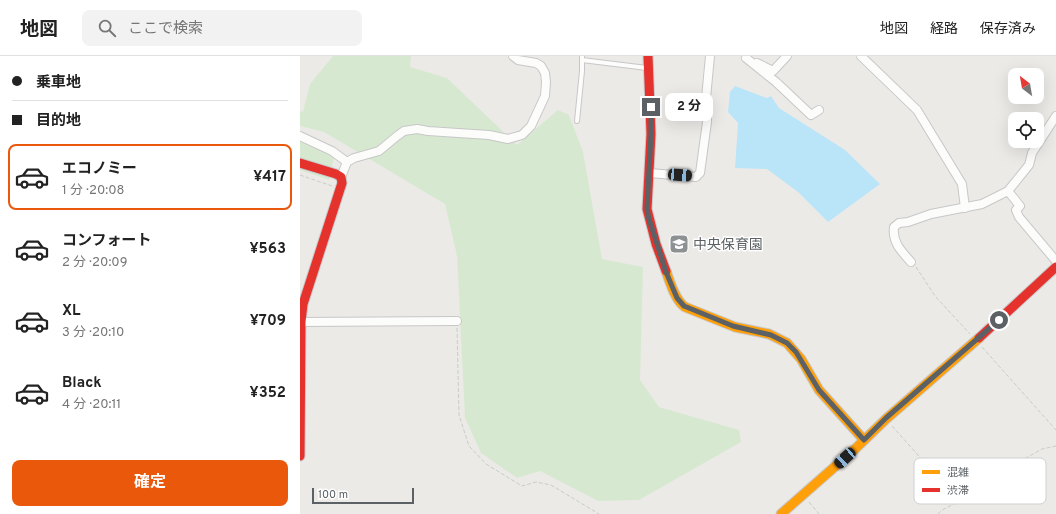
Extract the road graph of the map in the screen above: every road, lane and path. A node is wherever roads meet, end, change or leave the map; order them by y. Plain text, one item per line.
1 (513, 56) edge
2 (648, 56) edge
3 (710, 56) edge
4 (786, 56) edge
5 (861, 56) edge
6 (744, 57) edge
7 (582, 58) edge
8 (649, 69) junction
9 (819, 110) dead end
10 (1056, 116) edge
11 (577, 121) dead end
12 (300, 136) edge
13 (347, 162) junction
14 (300, 163) edge
15 (650, 173) junction
16 (300, 176) edge
17 (341, 177) junction
18 (340, 188) junction
19 (1008, 191) junction
20 (965, 208) junction
21 (1056, 261) edge
22 (911, 262) joint
23 (1056, 267) edge
24 (300, 322) edge
25 (457, 322) joint
26 (977, 340) junction
27 (886, 418) junction
28 (1056, 430) edge
29 (864, 440) junction
30 (1056, 446) edge
31 (300, 456) edge
32 (921, 458) edge
33 (1026, 458) edge
34 (803, 496) junction
35 (955, 504) edge
36 (599, 514) edge
37 (781, 514) edge
38 (819, 514) edge
39 (938, 514) edge

1 - 13 street
2 - 8 street
3 - 15 street
4 - 6 street
5 - 20 street
6 - 9 street
7 - 8 lane
7 - 11 lane
8 - 15 street
10 - 19 street
12 - 13 street
13 - 17 street
14 - 17 street
15 - 29 street
16 - 18 path
17 - 18 street
18 - 24 street
19 - 20 street
19 - 21 street
20 - 22 street
22 - 26 path
23 - 26 street
24 - 25 street
24 - 31 street
25 - 36 path
26 - 27 street
26 - 28 path
27 - 29 street
27 - 32 path
29 - 34 street
30 - 33 path
34 - 37 street
34 - 38 path
35 - 39 path

